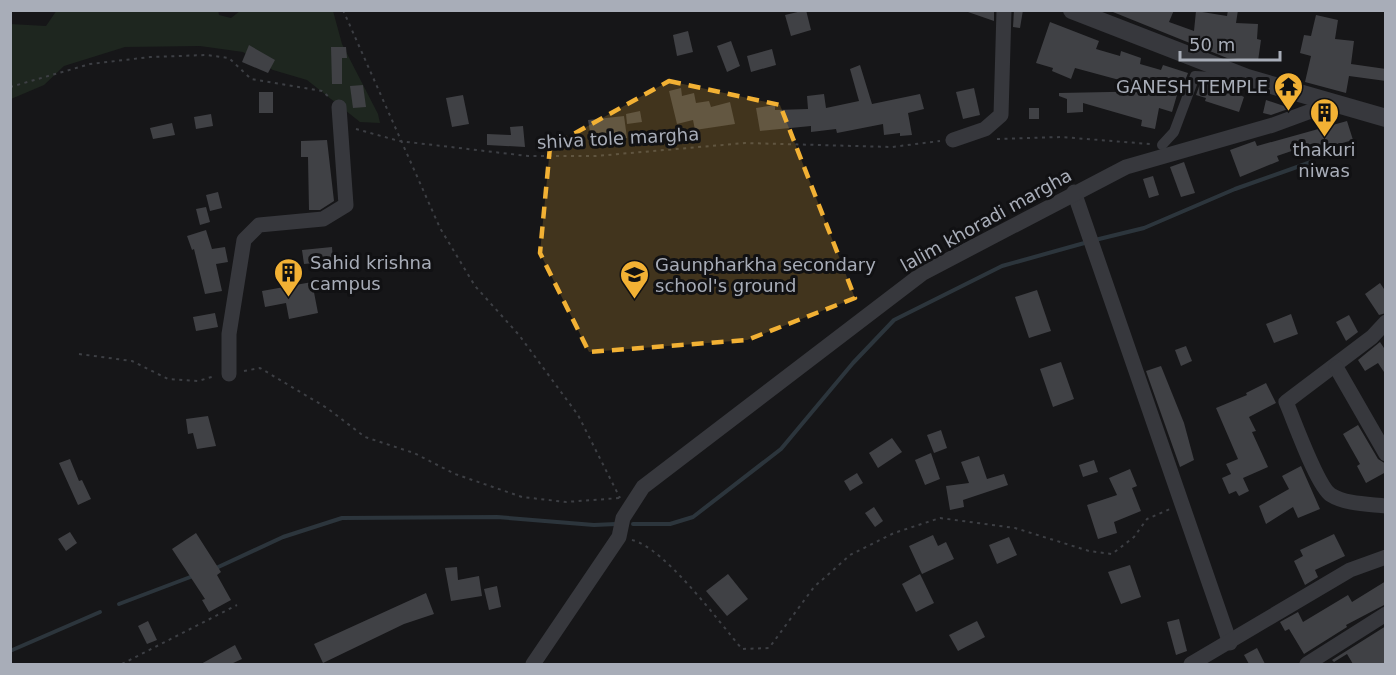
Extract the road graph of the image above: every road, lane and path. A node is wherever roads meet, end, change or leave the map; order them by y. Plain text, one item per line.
1 (343, 10) edge
2 (1004, 10) edge
3 (1072, 10) edge
4 (1223, 68) junction
5 (10, 87) edge
6 (1330, 104) junction
7 (339, 107) junction
8 (1386, 118) edge
9 (986, 139) dead end
10 (953, 140) joint
11 (399, 141) junction
12 (1162, 145) joint
13 (1074, 192) junction
14 (1386, 322) edge
15 (79, 354) dead end
16 (1336, 367) junction
17 (229, 374) junction
18 (1386, 454) edge
19 (620, 498) junction
20 (1183, 502) junction
21 (1386, 506) edge
22 (623, 518) junction
23 (619, 537) junction
24 (1386, 557) edge
25 (237, 605) dead end
26 (1386, 614) edge
27 (1230, 643) junction
28 (122, 664) edge
29 (533, 664) edge
30 (1191, 664) edge
31 (1307, 664) edge

1 - 11 path
2 - 10 street
3 - 4 street
4 - 6 street
4 - 12 street
5 - 7 path, shiva tole margha
6 - 8 street
6 - 13 street, lalim khoradi margha
7 - 11 path, shiva tole margha
7 - 17 street
9 - 12 path
10 - 11 path, shiva tole margha
11 - 19 path
13 - 20 street
13 - 22 street, lalim khoradi margha
14 - 16 street
15 - 17 path
16 - 18 street
16 - 21 street
17 - 19 path
19 - 22 path
20 - 23 path
20 - 27 street
22 - 23 street
23 - 29 street
24 - 27 street
25 - 28 path
26 - 31 street
27 - 30 street

